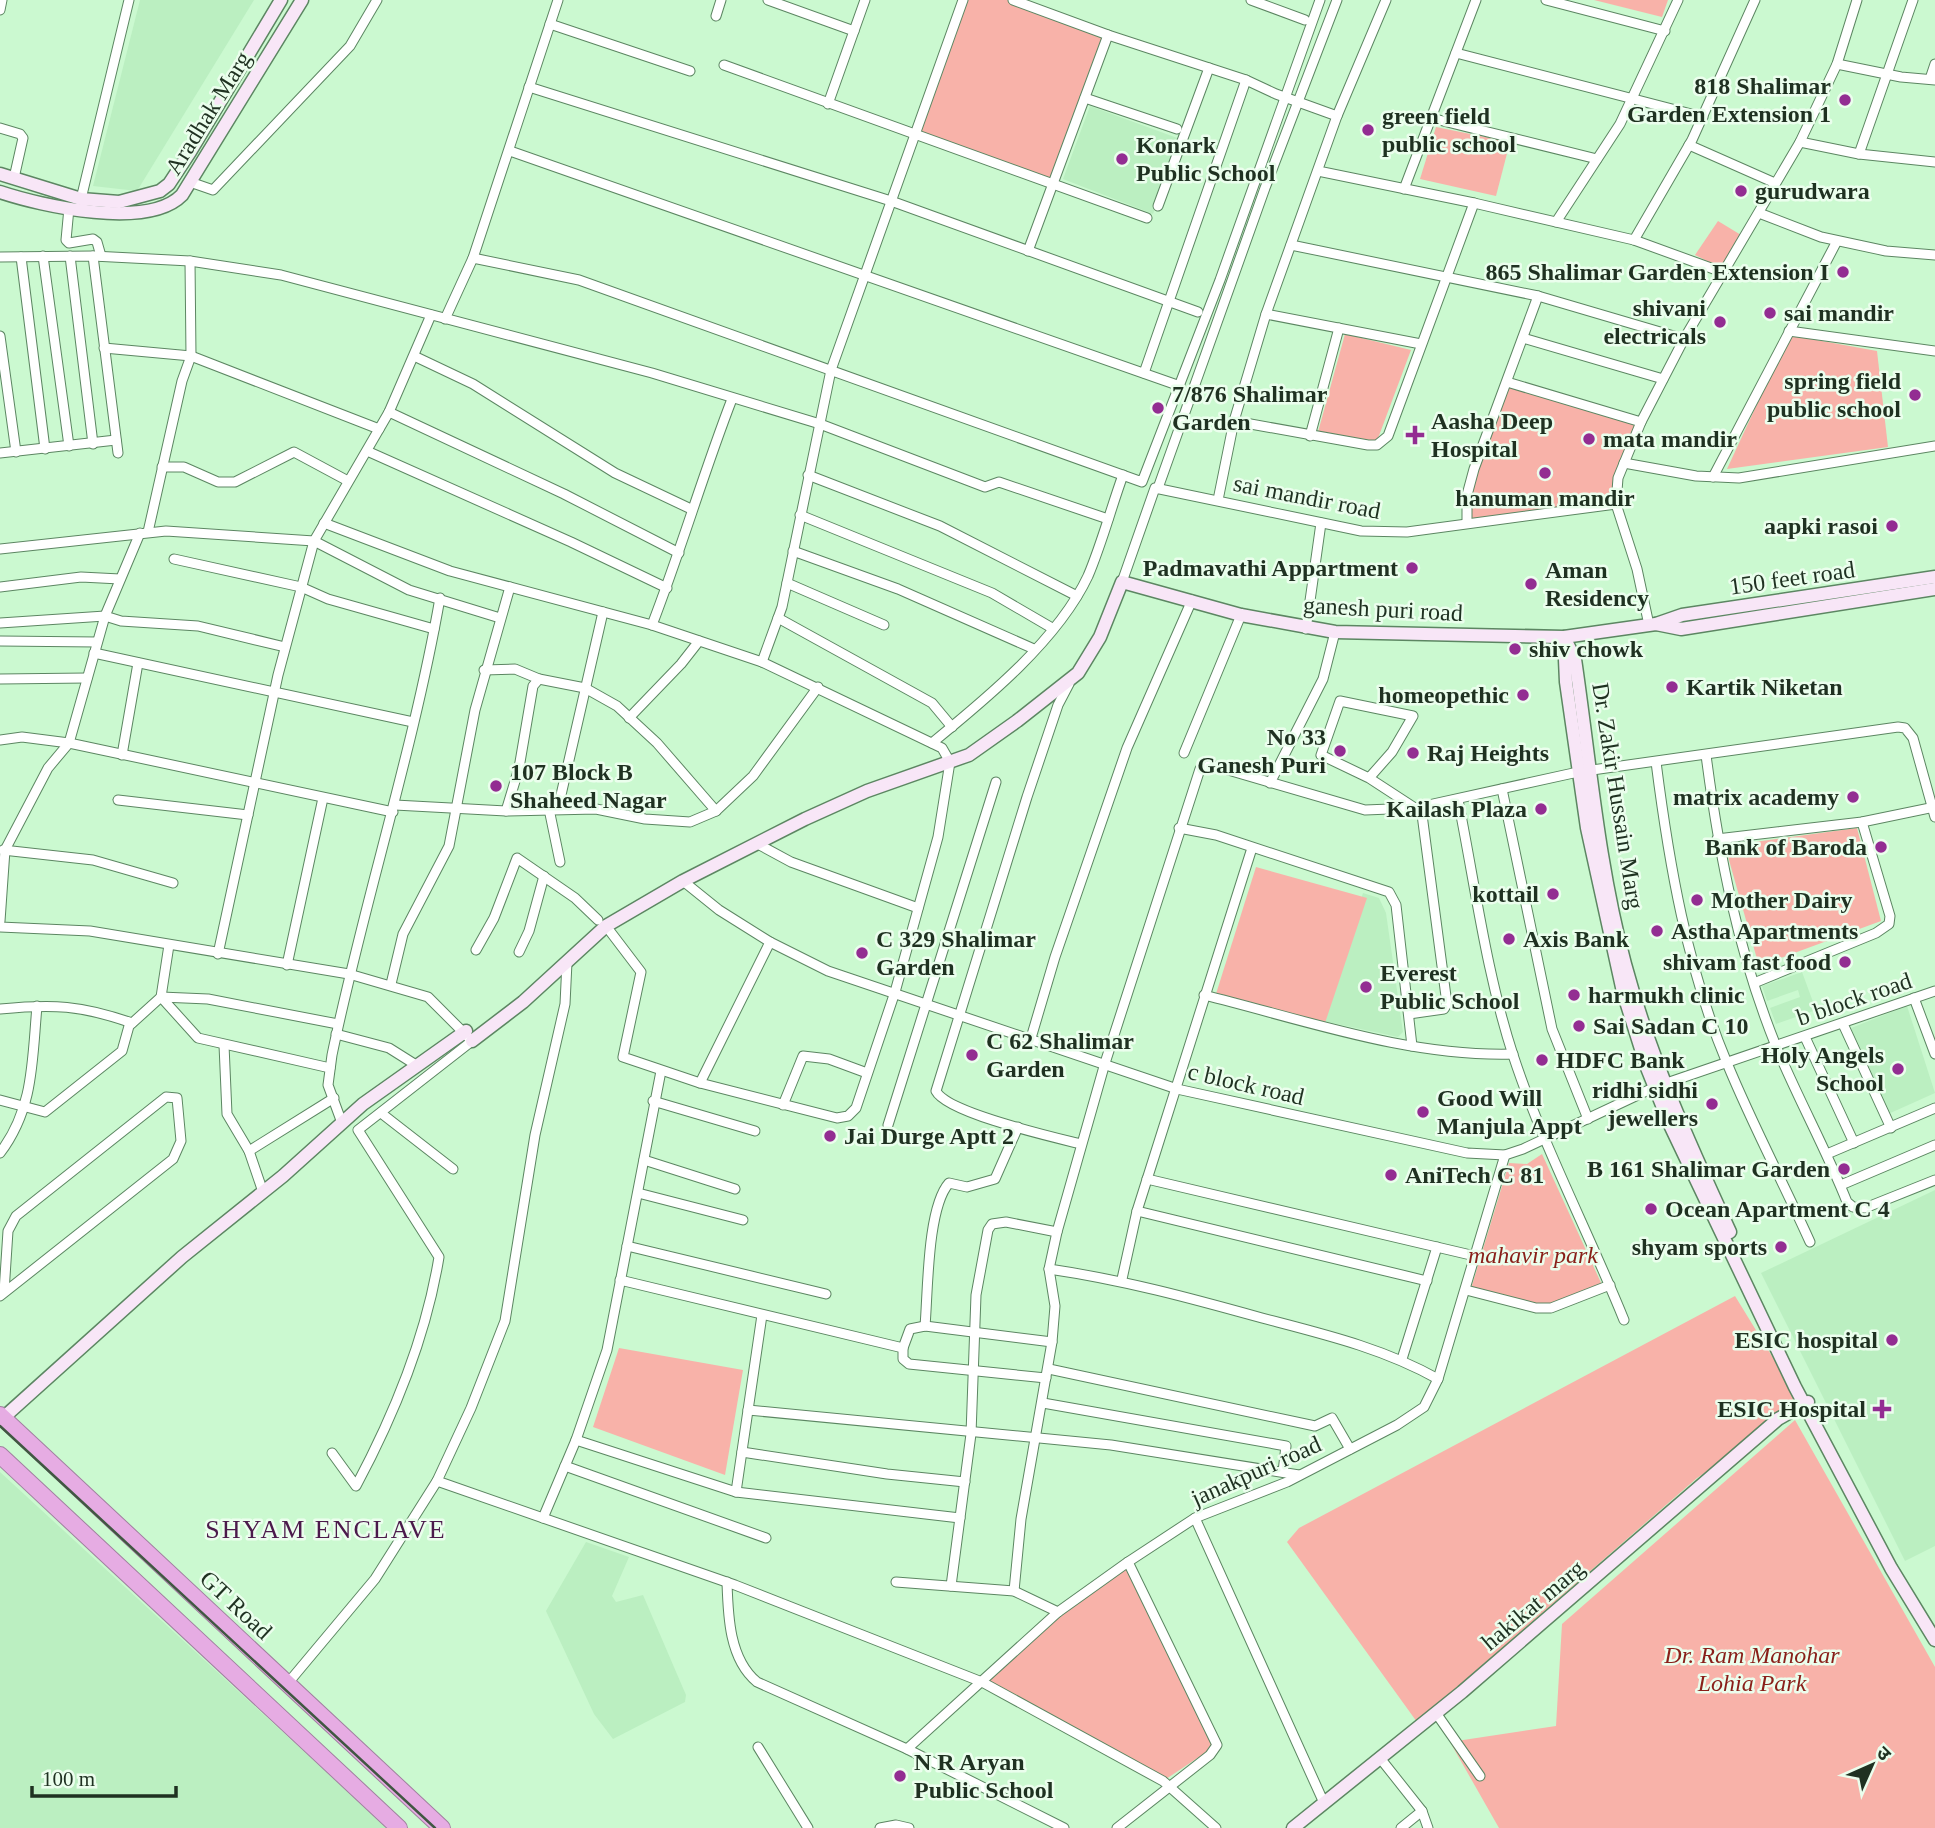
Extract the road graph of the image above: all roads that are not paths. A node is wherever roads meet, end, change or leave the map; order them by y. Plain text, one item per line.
1 (2, 0) edge
2 (129, 0) edge
3 (281, 0) edge
4 (302, 0) edge
5 (377, 0) edge
6 (558, 0) edge
7 (721, 0) edge
8 (768, 0) edge
9 (865, 0) edge
10 (963, 0) edge
11 (1013, 0) edge
12 (1251, 0) edge
13 (1320, 0) edge
14 (1337, 0) edge
15 (1386, 0) edge
16 (1476, 0) edge
17 (1546, 0) edge
18 (1678, 0) edge
19 (1755, 0) edge
20 (1857, 0) edge
21 (1913, 0) edge
22 (1272, 4) edge
23 (0, 10) edge
24 (716, 16) dead end
25 (1305, 20) dead end
26 (550, 24) junction
27 (854, 31) junction
28 (1665, 31) junction
29 (1108, 36) junction
30 (1456, 52) junction
31 (1837, 64) junction
32 (1935, 64) edge
33 (724, 65) dead end
34 (1209, 68) junction
35 (690, 71) dead end
36 (1888, 74) junction
37 (1932, 79) edge
38 (1246, 80) junction
39 (529, 88) junction
40 (1634, 97) junction
41 (1085, 98) junction
42 (1284, 98) junction
43 (1297, 102) junction
44 (828, 104) junction
45 (1337, 116) junction
46 (1703, 117) junction
47 (1431, 118) junction
48 (0, 128) edge
49 (1177, 129) dead end
50 (914, 135) junction
51 (1800, 142) junction
52 (1689, 145) junction
53 (510, 151) junction
54 (1859, 154) junction
55 (1597, 159) junction
56 (1935, 162) edge
57 (1318, 171) junction
58 (0, 174) edge
59 (14, 178) junction
60 (190, 182) junction
61 (1775, 183) junction
62 (1053, 184) junction
63 (1404, 189) junction
64 (0, 192) edge
65 (81, 199) junction
66 (891, 201) junction
67 (1474, 203) junction
68 (1158, 206) dead end
69 (69, 208) junction
70 (1759, 213) junction
71 (1147, 218) dead end
72 (1556, 222) junction
73 (1634, 240) junction
74 (1837, 241) junction
75 (1291, 245) junction
76 (1028, 251) junction
77 (1935, 255) edge
78 (43, 256) junction
79 (70, 256) junction
80 (97, 256) junction
81 (0, 257) edge
82 (21, 257) junction
83 (474, 258) junction
84 (190, 261) junction
85 (1722, 272) junction
86 (865, 273) junction
87 (1446, 276) junction
88 (1538, 296) junction
89 (1169, 302) junction
90 (1198, 312) dead end
91 (1266, 314) junction
92 (430, 315) junction
93 (445, 319) junction
94 (1339, 328) junction
95 (1789, 331) junction
96 (0, 336) edge
97 (1523, 338) junction
98 (1684, 339) junction
99 (1420, 344) junction
100 (104, 348) junction
101 (1935, 353) edge
102 (191, 356) junction
103 (414, 356) junction
104 (831, 370) junction
105 (1144, 373) junction
106 (1663, 379) junction
107 (1507, 382) junction
108 (1180, 386) junction
109 (732, 399) junction
110 (388, 412) junction
111 (1234, 421) junction
112 (1641, 422) junction
113 (820, 424) junction
114 (379, 429) junction
115 (1310, 436) junction
116 (116, 440) junction
117 (93, 444) junction
118 (69, 446) junction
119 (1935, 446) edge
120 (45, 449) junction
121 (367, 451) junction
122 (16, 452) junction
123 (0, 453) edge
124 (118, 453) dead end
125 (1624, 463) junction
126 (162, 467) junction
127 (808, 475) junction
128 (1123, 475) junction
129 (1713, 477) junction
130 (348, 481) junction
131 (1158, 488) junction
132 (1218, 500) junction
133 (1616, 504) junction
134 (691, 509) junction
135 (800, 515) junction
136 (1108, 519) junction
137 (324, 523) junction
138 (1321, 523) junction
139 (1467, 523) junction
140 (144, 533) junction
141 (314, 541) junction
142 (0, 548) edge
143 (793, 551) junction
144 (680, 553) junction
145 (174, 559) dead end
146 (1935, 578) edge
147 (120, 579) junction
148 (1122, 582) junction
149 (787, 583) junction
150 (301, 586) junction
151 (0, 587) edge
152 (510, 587) junction
153 (667, 588) junction
154 (1935, 589) edge
155 (1077, 596) junction
156 (440, 598) junction
157 (1192, 600) junction
158 (603, 612) junction
159 (1241, 615) junction
160 (105, 617) junction
161 (500, 618) junction
162 (778, 618) junction
163 (0, 623) edge
164 (652, 625) junction
165 (884, 625) dead end
166 (1652, 625) junction
167 (1052, 628) junction
168 (434, 629) junction
169 (1306, 629) junction
170 (1335, 632) junction
171 (1564, 637) junction
172 (0, 641) edge
173 (699, 641) junction
174 (97, 642) junction
175 (285, 648) junction
176 (1034, 649) junction
177 (94, 653) junction
178 (762, 662) junction
179 (138, 663) junction
180 (484, 670) junction
181 (1078, 673) junction
182 (87, 678) junction
183 (540, 678) junction
184 (0, 679) edge
185 (818, 687) junction
186 (584, 688) junction
187 (274, 694) junction
188 (629, 718) junction
189 (413, 722) junction
190 (952, 727) junction
191 (0, 740) edge
192 (69, 743) junction
193 (932, 743) junction
194 (1184, 754) dead end
195 (122, 755) junction
196 (1706, 755) junction
197 (950, 762) junction
198 (1656, 762) junction
199 (1583, 772) junction
200 (1369, 778) junction
201 (996, 782) dead end
202 (1270, 783) junction
203 (256, 784) junction
204 (1502, 789) junction
205 (323, 798) junction
206 (118, 800) dead end
207 (1458, 800) junction
208 (1418, 807) junction
209 (394, 808) junction
210 (553, 808) junction
211 (455, 809) junction
212 (506, 811) junction
213 (716, 811) junction
214 (1934, 811) edge
215 (248, 815) junction
216 (1861, 822) junction
217 (1179, 828) junction
218 (1717, 839) junction
219 (756, 843) junction
220 (1252, 848) junction
221 (3, 850) edge
222 (560, 862) dead end
223 (544, 876) junction
224 (683, 881) junction
225 (173, 883) dead end
226 (918, 908) junction
227 (0, 921) edge
228 (602, 923) junction
229 (0, 927) edge
230 (771, 942) junction
231 (169, 946) junction
232 (476, 950) dead end
233 (519, 952) dead end
234 (218, 954) junction
235 (567, 962) junction
236 (287, 965) junction
237 (349, 974) junction
238 (1754, 983) junction
239 (391, 984) junction
240 (1935, 991) edge
241 (895, 992) junction
242 (1204, 995) junction
243 (160, 997) junction
244 (1914, 998) junction
245 (928, 1003) junction
246 (37, 1006) junction
247 (0, 1009) edge
248 (961, 1013) junction
249 (1409, 1014) junction
250 (132, 1023) junction
251 (1843, 1024) junction
252 (337, 1029) junction
253 (469, 1036) junction
254 (1805, 1037) junction
255 (1031, 1038) junction
256 (224, 1045) junction
257 (1412, 1046) junction
258 (1776, 1046) junction
259 (1513, 1054) junction
260 (1935, 1054) edge
261 (1727, 1062) junction
262 (1105, 1063) junction
263 (416, 1065) junction
264 (330, 1068) junction
265 (661, 1071) junction
266 (867, 1073) junction
267 (700, 1083) junction
268 (1660, 1086) junction
269 (1177, 1089) junction
270 (334, 1098) junction
271 (0, 1100) edge
272 (653, 1101) junction
273 (783, 1105) junction
274 (1935, 1108) edge
275 (25, 1109) junction
276 (381, 1113) junction
277 (1588, 1119) junction
278 (342, 1123) junction
279 (888, 1125) dead end
280 (1018, 1128) junction
281 (1891, 1128) junction
282 (755, 1131) dead end
283 (1544, 1139) junction
284 (1854, 1143) junction
285 (1081, 1144) junction
286 (1935, 1145) edge
287 (249, 1151) junction
288 (0, 1153) edge
289 (1827, 1154) junction
290 (1505, 1156) junction
291 (644, 1160) junction
292 (453, 1169) dead end
293 (1147, 1179) junction
294 (1935, 1180) edge
295 (1841, 1185) junction
296 (735, 1189) dead end
297 (263, 1192) junction
298 (638, 1193) junction
299 (1137, 1211) junction
300 (743, 1220) dead end
301 (1057, 1232) junction
302 (1810, 1242) dead end
303 (627, 1246) junction
304 (1437, 1247) junction
305 (1475, 1256) junction
306 (1049, 1269) junction
307 (1122, 1279) junction
308 (620, 1280) junction
309 (1427, 1281) junction
310 (1610, 1286) junction
311 (1465, 1290) junction
312 (2, 1294) edge
313 (826, 1294) dead end
314 (762, 1315) junction
315 (1624, 1320) dead end
316 (925, 1326) junction
317 (975, 1332) junction
318 (1052, 1342) junction
319 (903, 1348) junction
320 (1402, 1359) junction
321 (973, 1368) junction
322 (1047, 1373) junction
323 (1438, 1379) junction
324 (1043, 1402) junction
325 (1803, 1405) junction
326 (748, 1410) junction
327 (2, 1416) edge
328 (971, 1434) junction
329 (1038, 1438) junction
330 (576, 1440) junction
331 (1350, 1449) junction
332 (742, 1452) junction
333 (332, 1453) dead end
334 (0, 1455) edge
335 (565, 1466) junction
336 (1283, 1472) junction
337 (1300, 1475) junction
338 (437, 1481) junction
339 (965, 1482) junction
340 (736, 1492) junction
341 (543, 1518) junction
342 (960, 1518) junction
343 (1195, 1518) junction
344 (766, 1538) dead end
345 (1128, 1562) junction
346 (727, 1582) junction
347 (896, 1582) dead end
348 (951, 1586) junction
349 (1014, 1591) junction
350 (1059, 1612) junction
351 (1935, 1640) edge
352 (982, 1682) junction
353 (288, 1683) junction
354 (1436, 1713) junction
355 (758, 1747) dead end
356 (907, 1749) junction
357 (1380, 1758) junction
358 (1480, 1776) dead end
359 (1168, 1786) junction
360 (1324, 1802) junction
361 (1422, 1811) junction
362 (399, 1828) edge
363 (442, 1828) edge
364 (808, 1828) edge
365 (880, 1828) edge
366 (909, 1828) edge
367 (1064, 1828) edge
368 (1116, 1828) edge
369 (1216, 1828) edge
370 (1293, 1828) edge
371 (1401, 1828) edge
372 (1428, 1828) edge

1 - 23 street
2 - 65 street
3 - 65 street, Aradhak Marg
4 - 60 street, Aradhak Marg
5 - 60 street
6 - 26 street
7 - 24 street
8 - 27 street
9 - 27 street
10 - 50 street
11 - 29 street
12 - 22 street
13 - 42 street
14 - 43 street
15 - 45 street
16 - 30 street
17 - 28 street
18 - 28 street
19 - 46 street
20 - 31 street
21 - 36 street
22 - 25 street
26 - 35 street
26 - 39 street
27 - 44 street
28 - 40 street
29 - 34 street
29 - 41 street
30 - 40 street
30 - 47 street
31 - 36 street
31 - 51 street
32 - 37 street
33 - 44 street
34 - 38 street
34 - 68 street
36 - 37 street
36 - 54 street
38 - 42 street
38 - 89 street
39 - 53 street
39 - 66 street
40 - 46 street
40 - 55 street
41 - 49 street
41 - 62 street
42 - 43 street
42 - 108 street
43 - 45 street
43 - 131 street
44 - 50 street
45 - 57 street
46 - 52 street
47 - 55 street
47 - 63 street
48 - 59 street
50 - 62 street
50 - 66 street
51 - 54 street
51 - 61 street
52 - 61 street
52 - 73 street
53 - 83 street
53 - 86 street
54 - 56 street
55 - 72 street
57 - 63 street
57 - 75 street
58 - 59 street, Aradhak Marg
59 - 65 street, Aradhak Marg
60 - 69 street, Aradhak Marg
61 - 70 street
62 - 71 street
62 - 76 street
63 - 67 street
64 - 69 street, Aradhak Marg
66 - 76 street
66 - 86 street
67 - 72 street
67 - 87 street
69 - 80 street
70 - 74 street
70 - 85 street
72 - 73 street
73 - 85 street
74 - 77 street
74 - 95 street
75 - 87 street
75 - 91 street
76 - 89 street
78 - 79 street
78 - 82 street
78 - 118 street
79 - 80 street
79 - 117 street
80 - 84 street
80 - 100 street
81 - 82 street
82 - 120 street
83 - 93 street
83 - 104 street
84 - 92 street
84 - 102 street
85 - 98 street
86 - 104 street
86 - 105 street
87 - 88 street
87 - 99 street
88 - 97 street
88 - 98 street
89 - 90 street
89 - 105 street
91 - 94 street
91 - 111 street
92 - 93 street
92 - 103 street
93 - 109 street
94 - 99 street
94 - 115 street
95 - 101 street
95 - 129 street
96 - 122 street
97 - 106 street
97 - 107 street
98 - 106 street
99 - 115 street
100 - 102 street
100 - 116 street
102 - 114 street
102 - 126 street
103 - 110 street
103 - 134 street
104 - 113 street
104 - 128 street
105 - 108 street
106 - 112 street
107 - 112 street
107 - 139 street
108 - 128 street
109 - 113 street
109 - 134 street
110 - 114 street
110 - 144 street
111 - 115 street
111 - 132 street
112 - 125 street
113 - 127 street
113 - 136 street
114 - 121 street
116 - 117 street
116 - 124 street
117 - 118 street
118 - 120 street
119 - 129 street
120 - 122 street
121 - 130 street
121 - 153 street
122 - 123 street
125 - 129 street
125 - 133 street
126 - 130 street
126 - 140 street
127 - 135 street
127 - 155 street
128 - 136 street
130 - 137 street
131 - 132 street, sai mandir road
131 - 148 street
132 - 138 street, sai mandir road
133 - 139 street, sai mandir road
133 - 166 street
134 - 144 street
135 - 143 street
135 - 167 street
136 - 155 street
137 - 141 street
137 - 152 street
138 - 139 street, sai mandir road
138 - 169 street
140 - 141 street
140 - 142 street
140 - 147 street
141 - 150 street
141 - 156 street
143 - 149 street
143 - 176 street
144 - 153 street
145 - 150 street
146 - 166 street, 150 feet road
147 - 151 street
147 - 160 street
148 - 157 street, ganesh puri road
148 - 181 street
149 - 162 street
149 - 165 street
150 - 168 street
150 - 175 street
152 - 158 street
152 - 161 street
153 - 164 street
154 - 166 street, 150 feet road
155 - 167 street
156 - 161 street
156 - 168 street
157 - 159 street, ganesh puri road
157 - 255 street
158 - 164 street
158 - 186 street
159 - 169 street, ganesh puri road
159 - 194 street
160 - 163 street
160 - 174 street
160 - 175 street
161 - 180 street
162 - 178 street
162 - 190 street
164 - 173 street
166 - 171 street, 150 feet road
167 - 176 street
168 - 189 street
169 - 170 street, ganesh puri road
170 - 171 street, ganesh puri road
170 - 202 street
171 - 199 street, Dr. Zakir Hussain Marg
172 - 174 street
173 - 178 street
173 - 188 street
174 - 177 street
175 - 187 street
176 - 190 street
177 - 179 street
177 - 182 street
178 - 185 street
179 - 187 street
179 - 195 street
180 - 183 street
180 - 211 street
181 - 197 street
181 - 248 street
182 - 184 street
182 - 192 street
183 - 186 street
183 - 212 street
185 - 193 street
185 - 213 street
186 - 188 street
186 - 210 street
187 - 189 street
187 - 203 street
188 - 213 street
189 - 209 street
190 - 193 street
191 - 192 street
192 - 195 street
192 - 221 street
193 - 197 street
195 - 203 street
196 - 198 street
196 - 214 street
196 - 218 street
197 - 219 street
197 - 226 street
198 - 199 street
198 - 261 street
199 - 204 street
199 - 268 street, Dr. Zakir Hussain Marg
200 - 200 street
200 - 208 street
201 - 245 street
202 - 208 street
202 - 217 street
203 - 205 street
203 - 215 street
204 - 207 street
204 - 277 street
205 - 209 street
205 - 236 street
206 - 215 street
207 - 208 street
207 - 259 street
208 - 249 street
209 - 211 street
209 - 237 street
210 - 212 street
210 - 213 street
210 - 222 street
211 - 212 street
211 - 239 street
214 - 216 street
215 - 234 street
216 - 218 street
216 - 238 street
217 - 220 street
217 - 262 street
218 - 238 street
219 - 224 street
219 - 226 street
220 - 242 street
220 - 249 street
221 - 225 street
221 - 227 street
223 - 228 street
223 - 232 street
223 - 233 street
224 - 228 street
224 - 230 street, c block road
226 - 241 street
228 - 235 street
228 - 265 street
229 - 231 street
230 - 241 street, c block road
230 - 267 street
231 - 234 street
231 - 243 street
234 - 236 street
235 - 253 street
235 - 338 street
236 - 237 street
237 - 239 street
237 - 252 street
238 - 258 street
239 - 253 street
240 - 244 street, b block road
241 - 245 street, c block road
241 - 266 street
242 - 257 street
242 - 269 street
243 - 250 street
243 - 252 street
243 - 256 street
244 - 251 street, b block road
244 - 260 street
245 - 248 street, c block road
245 - 279 street
246 - 247 street
246 - 250 street
246 - 275 street
248 - 255 street, c block road
248 - 280 street
249 - 257 street
250 - 275 street
251 - 254 street, b block road
251 - 281 street
252 - 263 street
252 - 264 street
253 - 263 street
253 - 276 street
254 - 258 street, b block road
254 - 284 street
255 - 262 street, c block road
256 - 264 street
256 - 287 street
257 - 259 street
258 - 261 street, b block road
258 - 289 street
259 - 283 street
261 - 268 street, b block road
261 - 302 street
262 - 269 street, c block road
262 - 285 street
263 - 278 street
264 - 270 street
265 - 267 street
265 - 272 street
266 - 273 street
266 - 273 street
267 - 273 street
268 - 277 street
268 - 325 street, Dr. Zakir Hussain Marg
269 - 290 street, c block road
269 - 293 street
270 - 278 street
270 - 287 street
271 - 275 street
272 - 282 street
272 - 291 street
274 - 281 street
275 - 288 street
276 - 292 street
276 - 333 street
277 - 283 street
278 - 297 street
280 - 285 street
280 - 316 street
281 - 284 street
283 - 290 street
283 - 310 street
284 - 289 street
285 - 301 street
286 - 295 street
287 - 297 street
289 - 295 street
290 - 305 street, janakpuri road
291 - 296 street
291 - 298 street
293 - 299 street
293 - 304 street
294 - 295 street
297 - 327 street
298 - 300 street
298 - 303 street
299 - 307 street
299 - 309 street
301 - 306 street
301 - 317 street
303 - 308 street
303 - 313 street
304 - 305 street
304 - 309 street
305 - 311 street, janakpuri road
306 - 307 street
306 - 318 street
307 - 320 street
308 - 314 street
308 - 330 street
309 - 320 street
310 - 311 street
310 - 315 street
311 - 323 street, janakpuri road
312 - 312 street
314 - 319 street
314 - 326 street
316 - 317 street
316 - 319 street
317 - 318 street
317 - 321 street
318 - 322 street
319 - 321 street
320 - 323 street
321 - 322 street
321 - 328 street
322 - 324 street
322 - 331 street
323 - 331 street, janakpuri road
324 - 329 street
324 - 336 street
325 - 351 street, Dr. Zakir Hussain Marg
325 - 354 street, hakikat marg
326 - 328 street
326 - 332 street
327 - 353 highway, GT Road
328 - 329 street
328 - 339 street
329 - 336 street
329 - 349 street
330 - 335 street
330 - 340 street
331 - 337 street, janakpuri road
332 - 339 street
332 - 340 street
334 - 362 highway
335 - 341 street
335 - 344 street
336 - 337 street
337 - 343 street, janakpuri road
338 - 341 street
338 - 353 street
339 - 342 street
340 - 342 street
341 - 346 street
342 - 348 street
343 - 345 street, janakpuri road
343 - 360 street
345 - 350 street, janakpuri road
345 - 359 street
346 - 352 street
346 - 356 street
347 - 348 street
348 - 349 street
349 - 350 street
350 - 352 street, janakpuri road
352 - 356 street, janakpuri road
352 - 359 street
353 - 363 highway, GT Road
354 - 357 street, hakikat marg
354 - 358 street
355 - 364 street
356 - 367 street
357 - 360 street, hakikat marg
357 - 361 street
359 - 368 street
359 - 369 street
360 - 370 street, hakikat marg
361 - 371 street
361 - 372 street
365 - 366 street

